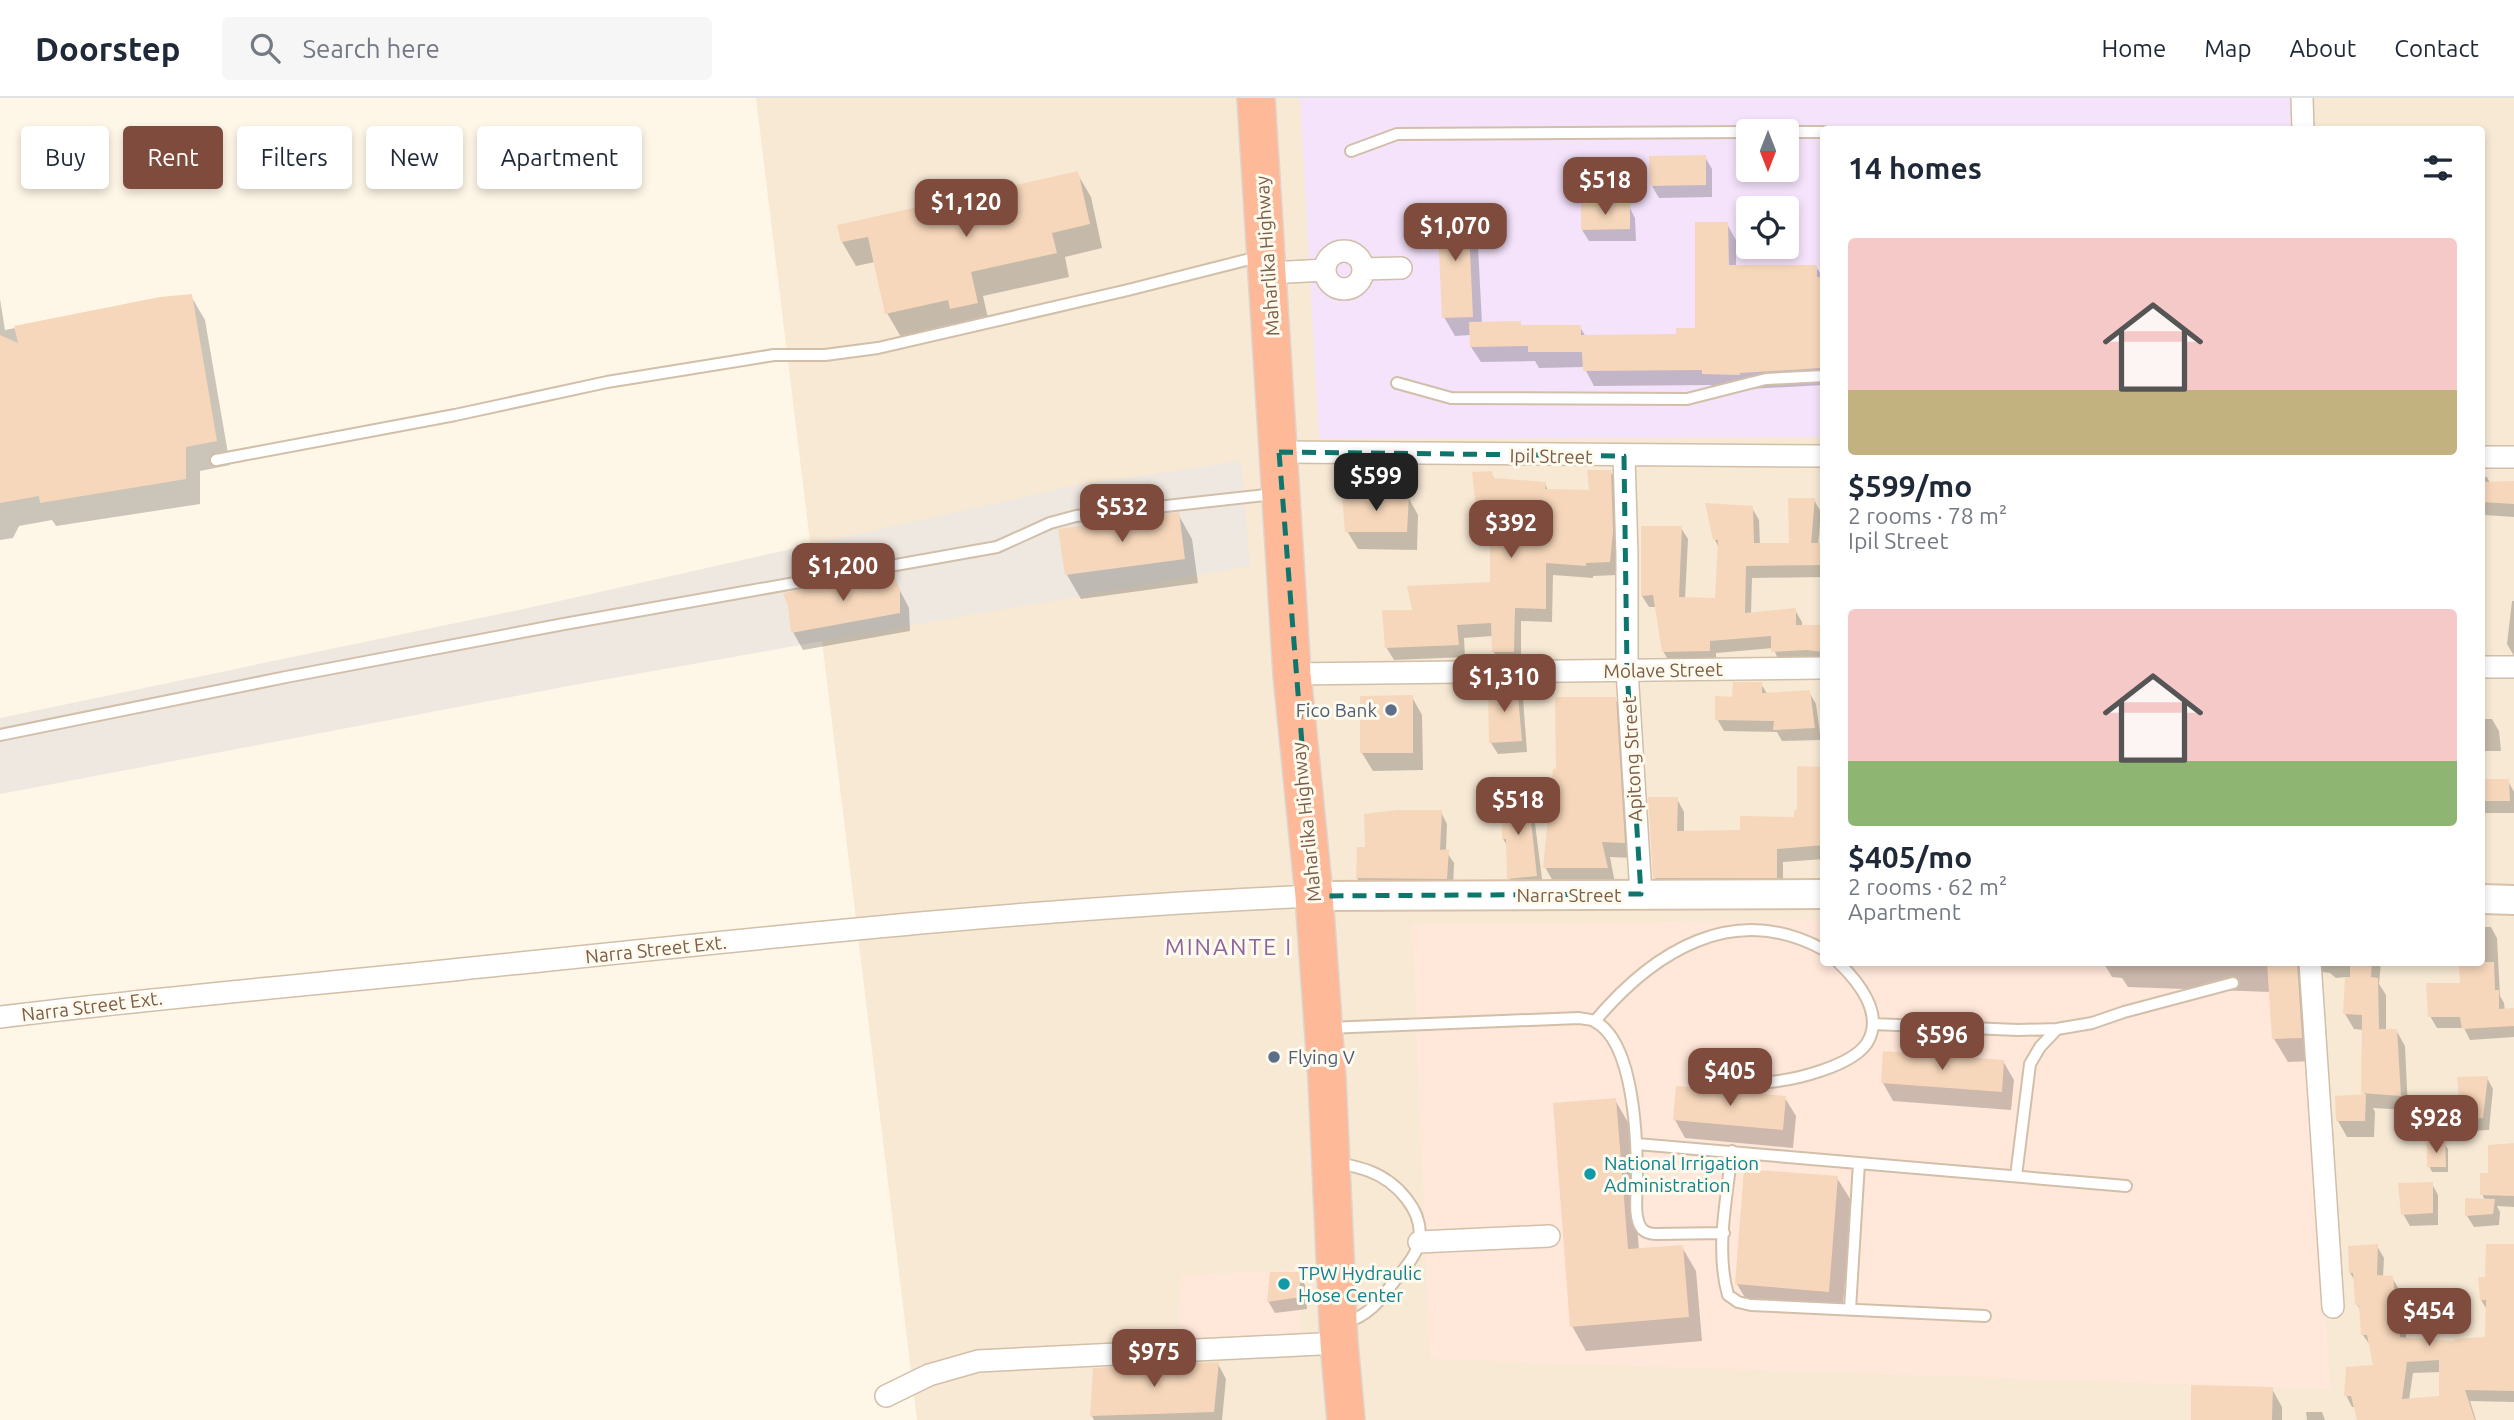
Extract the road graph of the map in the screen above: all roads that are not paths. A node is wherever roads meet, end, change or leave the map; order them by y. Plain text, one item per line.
1 (1256, 98) edge
2 (2302, 98) edge
3 (2303, 126) edge
4 (1736, 132) edge
5 (1799, 132) edge
6 (1820, 132) edge
7 (1351, 151) dead end
8 (1268, 264) junction
9 (1401, 268) dead end
10 (1820, 376) edge
11 (1397, 383) dead end
12 (1279, 452) junction
13 (1820, 456) edge
14 (1624, 457) junction
15 (2485, 457) edge
16 (2514, 457) edge
17 (216, 460) dead end
18 (1282, 493) junction
19 (2485, 667) edge
20 (2514, 667) edge
21 (1820, 668) edge
22 (1627, 670) junction
23 (1292, 674) junction
24 (0, 735) edge
25 (1641, 894) junction
26 (1820, 894) edge
27 (1314, 897) junction
28 (2485, 899) edge
29 (2514, 900) edge
30 (1820, 948) edge
31 (1842, 966) edge
32 (2310, 966) edge
33 (2233, 983) dead end
34 (0, 1017) edge
35 (1595, 1021) junction
36 (1873, 1024) junction
37 (1323, 1028) junction
38 (2057, 1029) junction
39 (1769, 1082) dead end
40 (1637, 1144) junction
41 (1732, 1151) junction
42 (1332, 1161) junction
43 (1859, 1163) junction
44 (2016, 1176) junction
45 (2126, 1186) dead end
46 (1724, 1233) junction
47 (1549, 1236) dead end
48 (1419, 1242) junction
49 (2333, 1307) dead end
50 (1850, 1309) junction
51 (1985, 1315) dead end
52 (1339, 1334) junction
53 (886, 1396) dead end
54 (1346, 1420) edge

1 - 8 highway, Maharlika Highway
2 - 3 street
4 - 7 lane
5 - 6 lane
8 - 9 street
8 - 12 highway, Maharlika Highway
8 - 17 lane
10 - 11 lane
12 - 14 street, Ipil Street
12 - 18 highway, Maharlika Highway
13 - 14 street, Ipil Street
14 - 22 street, Apitong Street
15 - 16 street
18 - 23 highway, Maharlika Highway
18 - 24 lane
19 - 20 street
21 - 22 street, Molave Street
22 - 23 street, Molave Street
22 - 25 street, Apitong Street
23 - 27 highway, Maharlika Highway
25 - 26 street, Narra Street
25 - 27 street, Narra Street
27 - 34 street, Narra Street Ext.
27 - 37 highway, Maharlika Highway
28 - 29 street
30 - 35 lane
31 - 36 lane
32 - 49 street
33 - 38 lane
35 - 37 lane
35 - 40 lane
36 - 38 lane
36 - 39 lane
37 - 42 highway, Maharlika Highway
38 - 44 lane
40 - 41 lane
40 - 46 lane
41 - 43 lane
41 - 46 lane
42 - 48 lane
42 - 52 highway, Maharlika Highway
43 - 44 lane
43 - 50 lane
44 - 45 lane
46 - 50 lane
47 - 48 street
48 - 52 lane
50 - 51 lane
52 - 53 street
52 - 54 highway, Maharlika Highway

